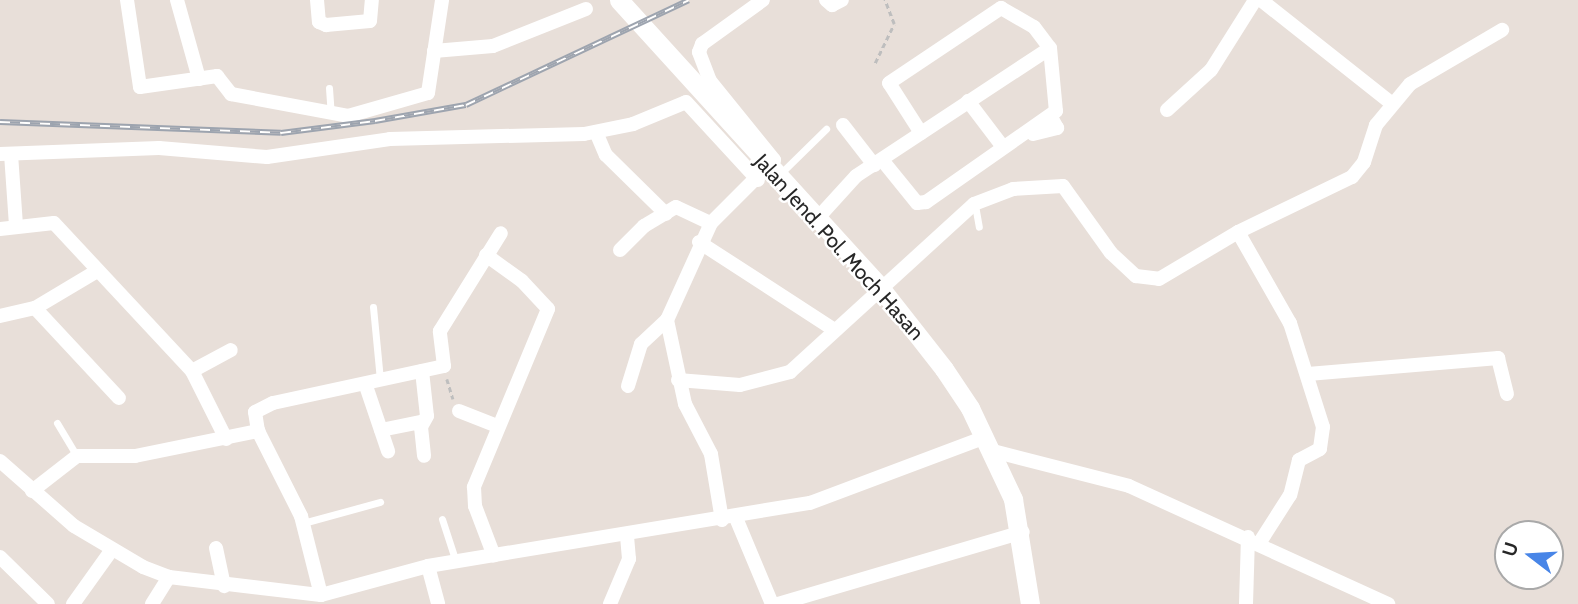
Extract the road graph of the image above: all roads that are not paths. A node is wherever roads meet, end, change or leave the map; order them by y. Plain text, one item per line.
1 (127, 0) edge
2 (177, 0) edge
3 (317, 0) edge
4 (372, 0) edge
5 (442, 0) edge
6 (619, 0) edge
7 (763, 0) edge
8 (826, 0) edge
9 (842, 0) edge
10 (1258, 0) edge
11 (586, 9) dead end
12 (1502, 30) dead end
13 (1050, 48) junction
14 (434, 51) junction
15 (199, 79) junction
16 (329, 88) dead end
17 (968, 101) junction
18 (1391, 103) junction
19 (1167, 110) dead end
20 (331, 115) junction
21 (843, 125) dead end
22 (826, 129) dead end
23 (596, 132) junction
24 (921, 133) junction
25 (1003, 148) junction
26 (5, 154) edge
27 (878, 163) junction
28 (768, 176) junction
29 (974, 204) junction
30 (666, 214) junction
31 (816, 220) junction
32 (711, 223) junction
33 (16, 225) junction
34 (979, 227) dead end
35 (0, 229) edge
36 (1238, 232) junction
37 (501, 233) dead end
38 (699, 242) junction
39 (620, 250) dead end
40 (486, 255) junction
41 (97, 271) junction
42 (879, 286) junction
43 (373, 307) dead end
44 (35, 308) junction
45 (0, 316) edge
46 (667, 320) junction
47 (833, 329) junction
48 (231, 350) dead end
49 (192, 370) junction
50 (422, 371) junction
51 (1308, 374) junction
52 (678, 380) junction
53 (374, 384) junction
54 (628, 386) dead end
55 (1507, 394) dead end
56 (119, 398) dead end
57 (459, 411) road end
58 (421, 422) junction
59 (57, 423) dead end
60 (497, 426) junction
61 (381, 430) junction
62 (258, 431) junction
63 (226, 439) junction
64 (989, 444) junction
65 (388, 451) dead end
66 (77, 456) junction
67 (424, 456) dead end
68 (0, 461) edge
69 (32, 491) junction
70 (380, 502) dead end
71 (442, 519) dead end
72 (729, 519) junction
73 (303, 523) junction
74 (1023, 532) junction
75 (627, 534) junction
76 (1254, 540) junction
77 (216, 548) dead end
78 (111, 551) junction
79 (494, 556) junction
80 (0, 557) edge
81 (456, 562) junction
82 (428, 566) junction
83 (169, 577) junction
84 (224, 586) junction
85 (254, 597) edge
86 (313, 598) edge
87 (349, 598) edge
88 (48, 604) edge
89 (73, 604) edge
90 (152, 604) edge
91 (438, 604) edge
92 (610, 604) edge
93 (772, 604) edge
94 (778, 604) edge
95 (1030, 604) edge
96 (1246, 604) edge
97 (1388, 604) edge

1 - 15 street
2 - 15 street
3 - 4 street
5 - 14 street
6 - 28 main road, Jalan Jend. Pol. Moch Hasan
7 - 28 street
8 - 9 street
10 - 18 street
10 - 19 street
11 - 14 street
12 - 18 street
13 - 17 street
13 - 24 street
13 - 25 street
14 - 20 street
15 - 20 street
16 - 20 lane
17 - 24 street
17 - 25 street
18 - 36 street
21 - 27 street
22 - 28 lane
23 - 26 street
23 - 28 street
23 - 30 street
24 - 27 street
25 - 27 street
26 - 33 street
27 - 31 street
28 - 31 main road, Jalan Jend. Pol. Moch Hasan
28 - 32 street
29 - 34 lane
29 - 36 street
29 - 42 street
30 - 32 street
30 - 39 street
31 - 42 main road, Jalan Jend. Pol. Moch Hasan
32 - 38 street
33 - 35 street
33 - 41 street
36 - 51 street
37 - 40 street
38 - 46 street
38 - 47 street
40 - 50 street
40 - 60 street
41 - 44 street
41 - 49 street
42 - 47 street
42 - 64 main road, Jalan Jend. Pol. Moch Hasan
43 - 53 lane
44 - 45 street
44 - 56 street
46 - 52 street
46 - 54 street
47 - 52 street
48 - 49 street
49 - 63 street
50 - 53 street
50 - 58 street
51 - 55 street
51 - 76 street
52 - 72 street
53 - 61 street
53 - 62 street
57 - 60 street
58 - 61 street
58 - 67 street
59 - 66 lane
60 - 79 street
61 - 65 street
62 - 63 street
62 - 73 street
63 - 66 street
64 - 72 street
64 - 74 main road, Jalan Jend. Pol. Moch Hasan
64 - 76 street
66 - 69 street
68 - 69 street
69 - 78 street
70 - 73 lane
71 - 81 lane
72 - 75 street
72 - 93 street
73 - 86 street
74 - 94 street
74 - 95 main road, Jalan Jend. Pol. Moch Hasan
75 - 79 street
75 - 92 street
76 - 96 street
76 - 97 street
77 - 84 street
78 - 83 street
78 - 89 street
79 - 81 street
80 - 88 street
81 - 82 street
82 - 87 street
82 - 91 street
83 - 84 street
83 - 90 street
84 - 85 street
85 - 86 street
86 - 87 street

